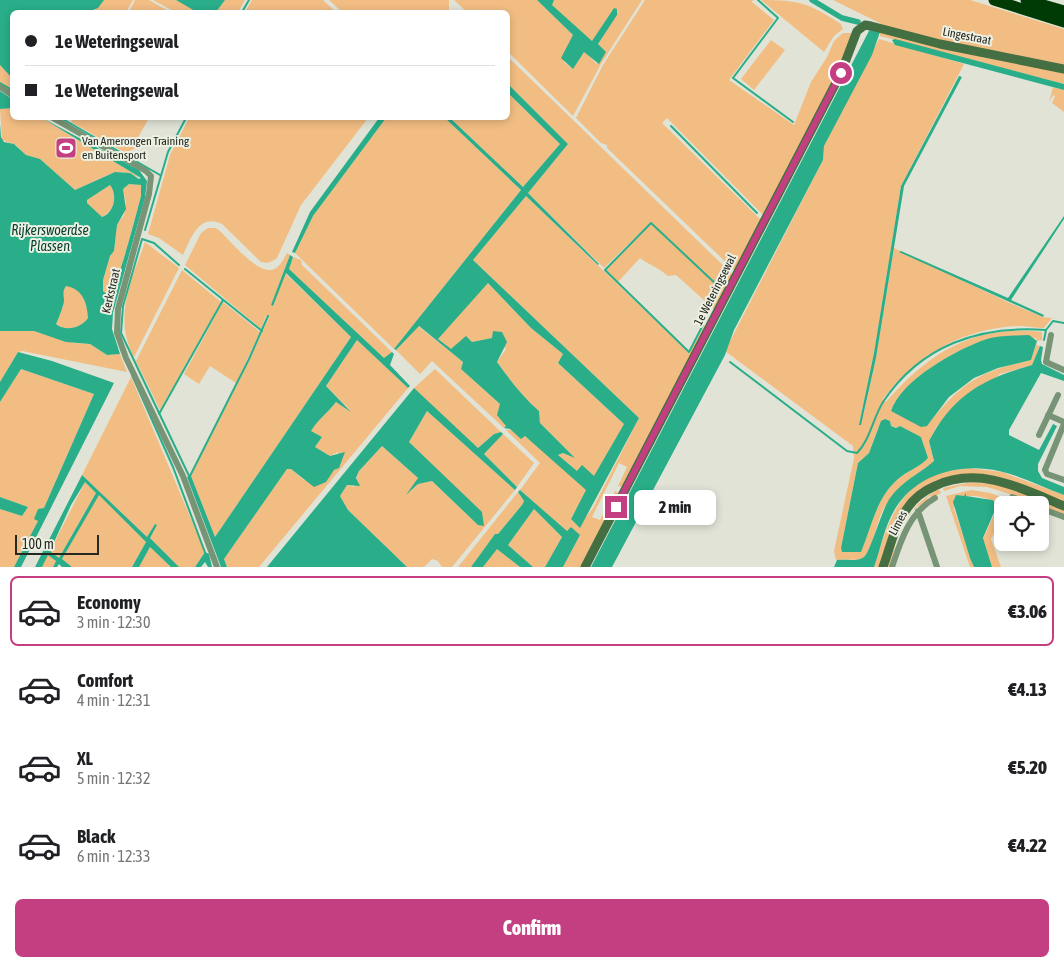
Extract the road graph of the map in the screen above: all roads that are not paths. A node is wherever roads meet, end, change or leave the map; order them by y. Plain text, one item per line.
1 (994, 0) edge
2 (1026, 0) edge
3 (1064, 12) edge
4 (1064, 22) edge
5 (865, 25) joint
6 (1064, 68) edge
7 (57, 120) edge
8 (1051, 335) dead end
9 (1064, 370) edge
10 (1058, 394) dead end
11 (1048, 415) junction
12 (1064, 423) edge
13 (1039, 435) dead end
14 (1064, 480) edge
15 (935, 498) dead end
16 (1064, 506) edge
17 (918, 511) junction
18 (1049, 511) edge
19 (1064, 517) edge
20 (217, 567) edge
21 (585, 567) edge
22 (883, 567) edge
23 (892, 567) edge
24 (937, 567) edge

1 - 4 highway
2 - 3 highway
5 - 6 street, Lingestraat
5 - 21 street, 1e Weteringsewal
7 - 20 street, Kerkstraat
8 - 9 street
10 - 11 street
11 - 12 street
11 - 13 street
12 - 14 street
15 - 17 street, Limes
16 - 22 street
17 - 23 street, Limes
17 - 24 street
18 - 19 street

